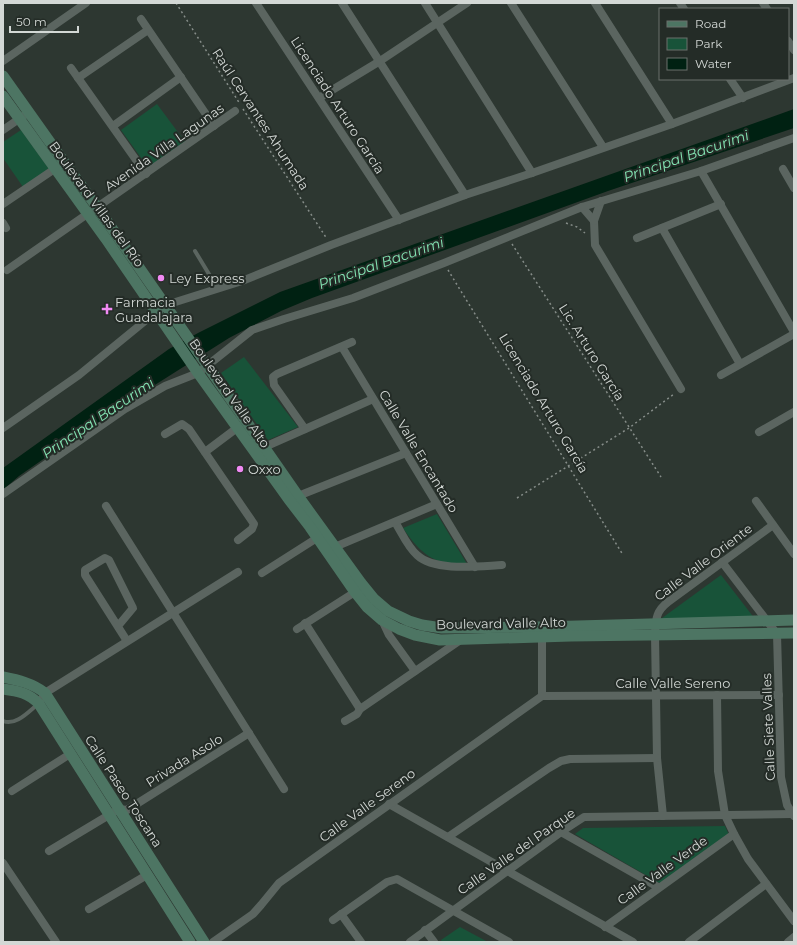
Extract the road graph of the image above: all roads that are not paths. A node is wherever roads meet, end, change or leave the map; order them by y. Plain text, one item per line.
1 (86, 3) edge
2 (256, 3) edge
3 (342, 3) edge
4 (425, 3) edge
5 (466, 3) edge
6 (511, 3) edge
7 (595, 3) edge
8 (141, 19) dead end
9 (437, 22) junction
10 (148, 30) junction
11 (3, 61) edge
12 (380, 61) junction
13 (71, 68) dead end
14 (3, 76) edge
15 (181, 77) junction
16 (78, 78) junction
17 (731, 80) edge
18 (789, 80) edge
19 (3, 96) edge
20 (319, 98) junction
21 (743, 98) junction
22 (236, 111) dead end
23 (29, 112) junction
24 (19, 119) junction
25 (672, 124) junction
26 (112, 126) junction
27 (214, 126) junction
28 (3, 130) edge
29 (794, 138) edge
30 (603, 147) junction
31 (59, 166) junction
32 (783, 169) dead end
33 (701, 170) junction
34 (532, 173) junction
35 (146, 174) junction
36 (794, 188) edge
37 (465, 195) junction
38 (601, 201) junction
39 (3, 204) edge
40 (721, 204) junction
41 (97, 207) junction
42 (582, 207) junction
43 (88, 214) junction
44 (399, 220) junction
45 (594, 221) junction
46 (662, 228) junction
47 (637, 238) dead end
48 (195, 251) dead end
49 (7, 270) dead end
50 (218, 289) junction
51 (166, 305) junction
52 (156, 312) junction
53 (172, 325) junction
54 (794, 333) edge
55 (352, 342) dead end
56 (342, 347) junction
57 (740, 364) junction
58 (201, 367) junction
59 (721, 375) dead end
60 (680, 389) road end
61 (373, 399) junction
62 (794, 412) edge
63 (3, 428) edge
64 (237, 428) junction
65 (305, 429) junction
66 (759, 432) dead end
67 (165, 434) dead end
68 (264, 447) junction
69 (254, 451) junction
70 (205, 452) junction
71 (406, 453) junction
72 (3, 494) edge
73 (298, 496) junction
74 (756, 501) dead end
75 (437, 504) junction
76 (106, 506) dead end
77 (395, 522) junction
78 (773, 525) junction
79 (317, 538) junction
80 (238, 540) dead end
81 (330, 549) junction
82 (794, 554) edge
83 (722, 562) junction
84 (502, 565) dead end
85 (475, 567) junction
86 (238, 572) dead end
87 (262, 573) dead end
88 (354, 592) junction
89 (173, 612) junction
90 (382, 620) junction
91 (794, 620) edge
92 (766, 621) junction
93 (305, 623) junction
94 (655, 624) junction
95 (118, 626) junction
96 (297, 629) dead end
97 (542, 632) junction
98 (794, 633) edge
99 (777, 634) junction
100 (655, 635) junction
101 (462, 639) junction
102 (127, 641) junction
103 (415, 671) junction
104 (3, 677) edge
105 (3, 689) edge
106 (44, 693) junction
107 (656, 695) junction
108 (717, 695) junction
109 (779, 695) junction
110 (542, 696) junction
111 (39, 704) junction
112 (360, 709) junction
113 (3, 721) edge
114 (346, 722) dead end
115 (249, 733) junction
116 (70, 754) junction
117 (656, 758) junction
118 (284, 789) dead end
119 (12, 791) dead end
120 (389, 804) junction
121 (119, 809) junction
122 (109, 815) junction
123 (725, 815) junction
124 (663, 816) junction
125 (793, 816) edge
126 (561, 832) junction
127 (734, 834) junction
128 (448, 837) junction
129 (49, 851) dead end
130 (3, 863) edge
131 (507, 871) junction
132 (147, 875) junction
133 (766, 884) junction
134 (658, 887) junction
135 (89, 909) dead end
136 (453, 910) junction
137 (341, 914) junction
138 (333, 920) dead end
139 (794, 921) edge
140 (605, 926) junction
141 (425, 930) junction
142 (794, 937) edge
143 (56, 942) edge
144 (190, 942) edge
145 (204, 942) edge
146 (213, 942) edge
147 (361, 942) edge
148 (410, 942) edge
149 (434, 942) edge
150 (509, 942) edge
151 (633, 942) edge
152 (689, 942) edge
153 (788, 942) edge

1 - 11 street
2 - 20 street, Licenciado Arturo García
3 - 12 street
4 - 9 street
5 - 9 street
6 - 30 street
7 - 25 street
8 - 10 street
9 - 12 street
9 - 34 street
10 - 15 street
10 - 16 street
12 - 20 street
12 - 37 street
13 - 16 street
14 - 23 street, Boulevard Villas del Río
15 - 26 street
15 - 27 street
16 - 26 street
17 - 21 street
18 - 21 street
19 - 24 street, Boulevard Villas del Río
20 - 44 street, Licenciado Arturo García
21 - 25 street
22 - 27 street, Avenida Villa Lagunas
23 - 24 street
23 - 31 street, Boulevard Villas del Río
24 - 28 street
24 - 31 street, Boulevard Villas del Río
25 - 30 street
26 - 35 street
27 - 35 street, Avenida Villa Lagunas
29 - 33 street
30 - 34 street
31 - 39 street
31 - 41 street, Boulevard Villas del Río
31 - 43 street, Boulevard Villas del Río
32 - 36 street
33 - 38 street
33 - 40 street
34 - 37 street
35 - 41 street, Avenida Villa Lagunas
37 - 44 street
38 - 42 street
38 - 45 street
40 - 46 street
40 - 54 street
41 - 43 street, Avenida Villa Lagunas
41 - 51 street, Boulevard Villas del Río
42 - 45 street
42 - 58 street
43 - 49 street, Avenida Villa Lagunas
43 - 52 street, Boulevard Villas del Río
44 - 50 street
45 - 60 street
46 - 47 street
46 - 57 street
48 - 50 lane
50 - 51 street
51 - 52 street
51 - 53 street, Boulevard Villas del Río
52 - 53 street, Boulevard Villas del Río
52 - 63 street
53 - 58 street, Boulevard Valle Alto
54 - 57 street
55 - 56 street
56 - 61 street, Calle Valle Encantado
56 - 65 street
57 - 59 street
58 - 64 street, Boulevard Valle Alto
58 - 68 street, Boulevard Valle Alto
58 - 72 street
61 - 65 street
61 - 71 street, Calle Valle Encantado
62 - 66 street
64 - 69 street, Boulevard Valle Alto
64 - 70 street
65 - 68 street
67 - 70 street
68 - 69 street
68 - 73 street, Boulevard Valle Alto
69 - 79 street, Boulevard Valle Alto
70 - 80 street
71 - 73 street
71 - 75 street, Calle Valle Encantado
73 - 81 street, Boulevard Valle Alto
74 - 78 street
75 - 77 street
75 - 85 street, Calle Valle Encantado
76 - 89 street
77 - 81 street
77 - 85 street
78 - 82 street
78 - 83 street, Calle Valle Oriente
79 - 81 street, Boulevard Valle Alto
79 - 87 street
81 - 88 street, Boulevard Valle Alto
81 - 97 street, Boulevard Valle Alto
83 - 92 street
83 - 94 street, Calle Valle Oriente
84 - 85 street
86 - 89 street
88 - 90 street, Boulevard Valle Alto
88 - 93 street
89 - 102 street
89 - 115 street
90 - 101 street, Boulevard Valle Alto
90 - 103 street
91 - 92 street, Boulevard Valle Alto
92 - 94 street, Boulevard Valle Alto
92 - 99 street
93 - 96 street
93 - 112 street
94 - 97 street, Boulevard Valle Alto
94 - 100 street
95 - 95 street
95 - 102 street
97 - 100 street, Boulevard Valle Alto
97 - 101 street, Boulevard Valle Alto
97 - 110 street
98 - 99 street, Boulevard Valle Alto
99 - 100 street, Boulevard Valle Alto
99 - 109 street, Calle Siete Valles
100 - 107 street
101 - 103 street
102 - 106 street
103 - 112 street
104 - 106 street, Calle Paseo Toscana
105 - 111 street, Calle Paseo Toscana
106 - 111 street
106 - 121 street, Calle Paseo Toscana
107 - 108 street, Calle Valle Sereno
107 - 110 street, Calle Valle Sereno
107 - 117 street
108 - 109 street, Calle Valle Sereno
108 - 123 street
109 - 125 street, Calle Siete Valles
110 - 120 street, Calle Valle Sereno
111 - 113 lane
111 - 116 street, Calle Paseo Toscana
112 - 114 street
115 - 118 street
115 - 121 street, Privada Asolo
116 - 119 street
116 - 122 street, Calle Paseo Toscana
117 - 124 street
117 - 128 street
120 - 128 street
120 - 146 street, Calle Valle Sereno
121 - 122 street, Privada Asolo
121 - 145 street, Calle Paseo Toscana
122 - 129 street, Privada Asolo
122 - 132 street, Calle Paseo Toscana
123 - 124 street, Calle Valle del Parque
123 - 125 street, Calle Valle del Parque
123 - 127 street
124 - 126 street, Calle Valle del Parque
126 - 131 street, Calle Valle del Parque
126 - 134 street
127 - 133 street
127 - 134 street, Calle Valle Verde
128 - 131 street
130 - 143 street
131 - 136 street, Calle Valle del Parque
131 - 140 street
132 - 135 street
132 - 144 street, Calle Paseo Toscana
133 - 139 street
133 - 152 street
134 - 140 street, Calle Valle Verde
136 - 137 street
136 - 141 street, Calle Valle del Parque
136 - 150 street
137 - 138 street
137 - 147 street
140 - 151 street
141 - 148 street, Calle Valle del Parque
141 - 149 street
142 - 153 street

